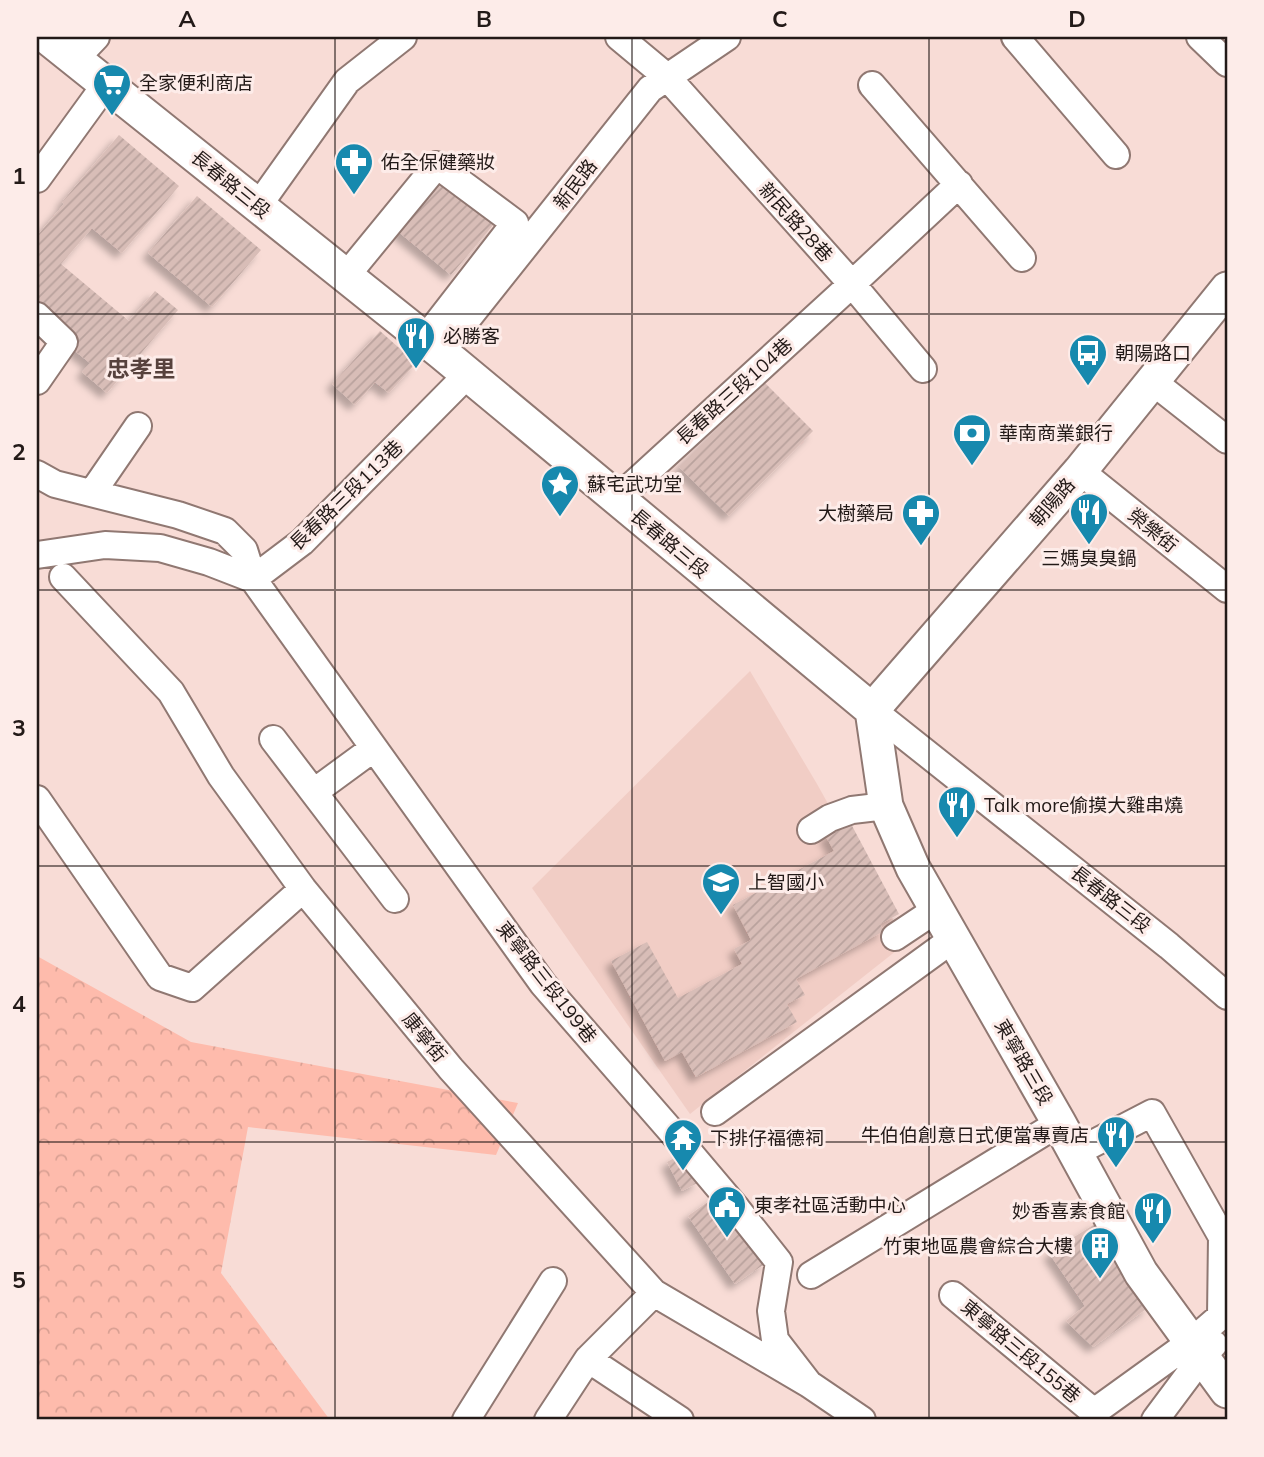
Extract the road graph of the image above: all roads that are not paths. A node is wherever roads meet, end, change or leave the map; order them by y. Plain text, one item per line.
1 (47, 37) edge
2 (403, 37) edge
3 (619, 37) edge
4 (727, 37) edge
5 (1015, 37) edge
6 (1200, 37) edge
7 (85, 48) edge
8 (1227, 63) edge
9 (667, 77) junction
10 (106, 84) junction
11 (872, 85) dead end
12 (1116, 155) dead end
13 (37, 179) edge
14 (958, 184) junction
15 (258, 206) junction
16 (1022, 258) dead end
17 (346, 276) junction
18 (852, 284) junction
19 (1227, 289) edge
20 (37, 316) edge
21 (433, 346) junction
22 (923, 369) dead end
23 (467, 375) junction
24 (37, 381) edge
25 (1152, 381) junction
26 (138, 426) dead end
27 (1227, 439) edge
28 (1080, 471) junction
29 (37, 474) edge
30 (92, 493) junction
31 (617, 499) junction
32 (37, 555) edge
33 (63, 577) dead end
34 (253, 579) junction
35 (1227, 589) edge
36 (872, 710) junction
37 (273, 739) dead end
38 (374, 748) junction
39 (314, 792) junction
40 (37, 799) edge
41 (886, 806) junction
42 (811, 830) dead end
43 (303, 889) junction
44 (395, 899) dead end
45 (937, 909) junction
46 (895, 937) dead end
47 (953, 939) junction
48 (1227, 996) edge
49 (715, 1112) dead end
50 (1059, 1123) junction
51 (1075, 1153) junction
52 (810, 1275) dead end
53 (552, 1281) dead end
54 (654, 1293) junction
55 (953, 1295) dead end
56 (1227, 1329) edge
57 (1197, 1349) junction
58 (588, 1359) junction
59 (809, 1384) junction
60 (1227, 1391) edge
61 (556, 1417) edge
62 (466, 1420) edge
63 (680, 1420) edge
64 (862, 1420) edge
65 (1155, 1420) edge

1 - 7 main road, 長春路三段
2 - 15 street
3 - 9 street, 新民路28巷
4 - 9 street, 新民路
5 - 12 street
6 - 8 street
7 - 10 main road, 長春路三段
9 - 18 street, 新民路28巷
9 - 21 street, 新民路
10 - 13 street
10 - 15 main road, 長春路三段
11 - 14 street
14 - 16 street
14 - 18 street, 長春路三段104巷
15 - 17 main road, 長春路三段
17 - 21 main road, 長春路三段
17 - 21 street
18 - 22 street, 新民路28巷
18 - 31 street, 長春路三段104巷
19 - 25 main road, 朝陽路
20 - 24 street
21 - 23 main road, 長春路三段
23 - 31 main road, 長春路三段
23 - 34 street, 長春路三段113巷
25 - 27 street
25 - 28 main road, 朝陽路
26 - 30 street
28 - 35 street, 榮樂街
28 - 36 main road, 朝陽路
29 - 30 street
30 - 34 street
31 - 36 main road, 長春路三段
32 - 34 street
33 - 43 street, 康寧街
34 - 38 street, 東寧路三段199巷
36 - 41 main road, 東寧路三段
36 - 48 street, 長春路三段
37 - 39 street
38 - 39 street
38 - 59 street, 東寧路三段199巷
39 - 44 street
40 - 43 street
41 - 42 street
41 - 45 main road, 東寧路三段
43 - 54 street, 康寧街
45 - 46 street
45 - 47 main road, 東寧路三段
47 - 49 street
47 - 50 main road, 東寧路三段
50 - 51 main road, 東寧路三段
50 - 52 street
51 - 57 main road, 東寧路三段
51 - 57 street
53 - 62 street
54 - 58 street
54 - 59 street, 康寧街
55 - 57 street, 東寧路三段155巷
56 - 57 street
57 - 60 main road, 東寧路三段
57 - 65 street
58 - 61 street
58 - 63 street
59 - 64 street, 康寧街

